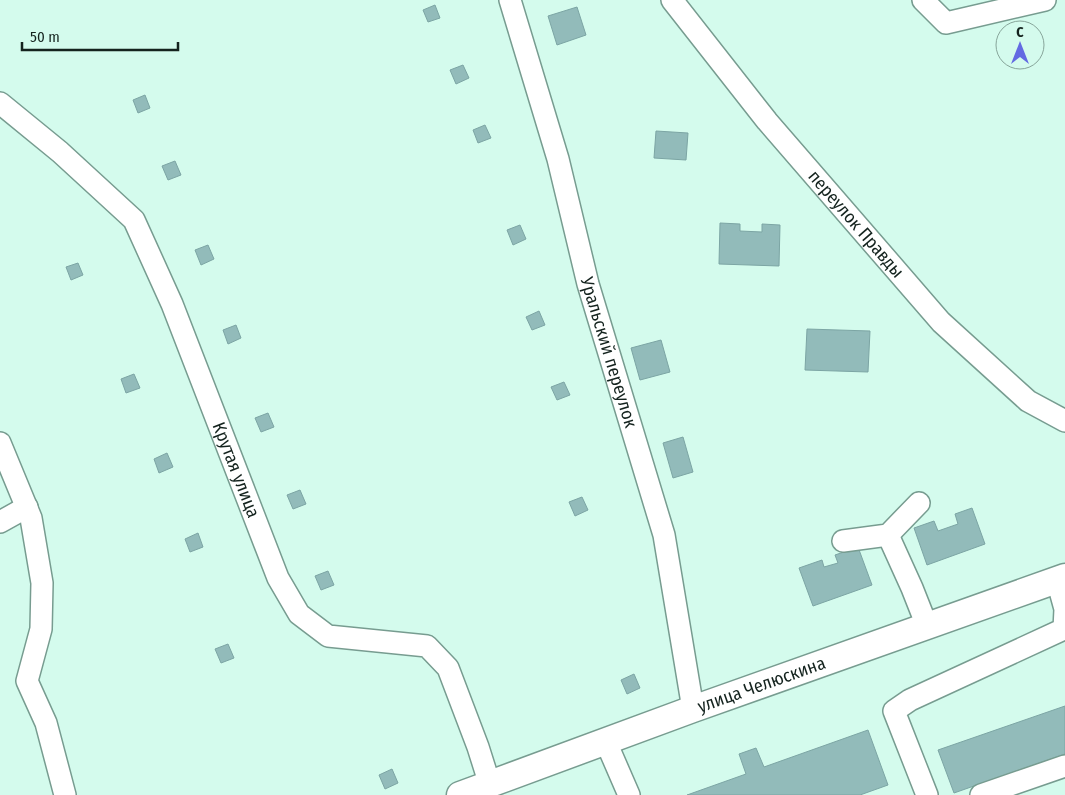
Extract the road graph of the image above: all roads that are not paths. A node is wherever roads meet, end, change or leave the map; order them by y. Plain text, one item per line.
1 (510, 0) edge
2 (672, 0) edge
3 (923, 0) edge
4 (1045, 0) edge
5 (0, 103) edge
6 (1065, 421) edge
7 (0, 443) edge
8 (919, 503) dead end
9 (27, 507) junction
10 (0, 522) edge
11 (888, 535) junction
12 (843, 541) dead end
13 (1061, 578) edge
14 (927, 626) junction
15 (693, 709) junction
16 (606, 742) junction
17 (1065, 766) edge
18 (490, 785) junction
19 (65, 795) edge
20 (460, 795) edge
21 (629, 795) edge
22 (926, 795) edge
23 (981, 795) edge

1 - 15 street, Уральский переулок
2 - 6 street, переулок Правды
3 - 4 street
5 - 18 street, Крутая улица
7 - 9 street
8 - 11 street
9 - 10 street
9 - 19 street
11 - 12 street
11 - 14 street
13 - 14 main road, улица Челюскина
13 - 22 street
14 - 15 main road, улица Челюскина
15 - 16 main road, улица Челюскина
16 - 18 main road, улица Челюскина
16 - 21 street
17 - 23 street
18 - 20 main road, улица Челюскина

